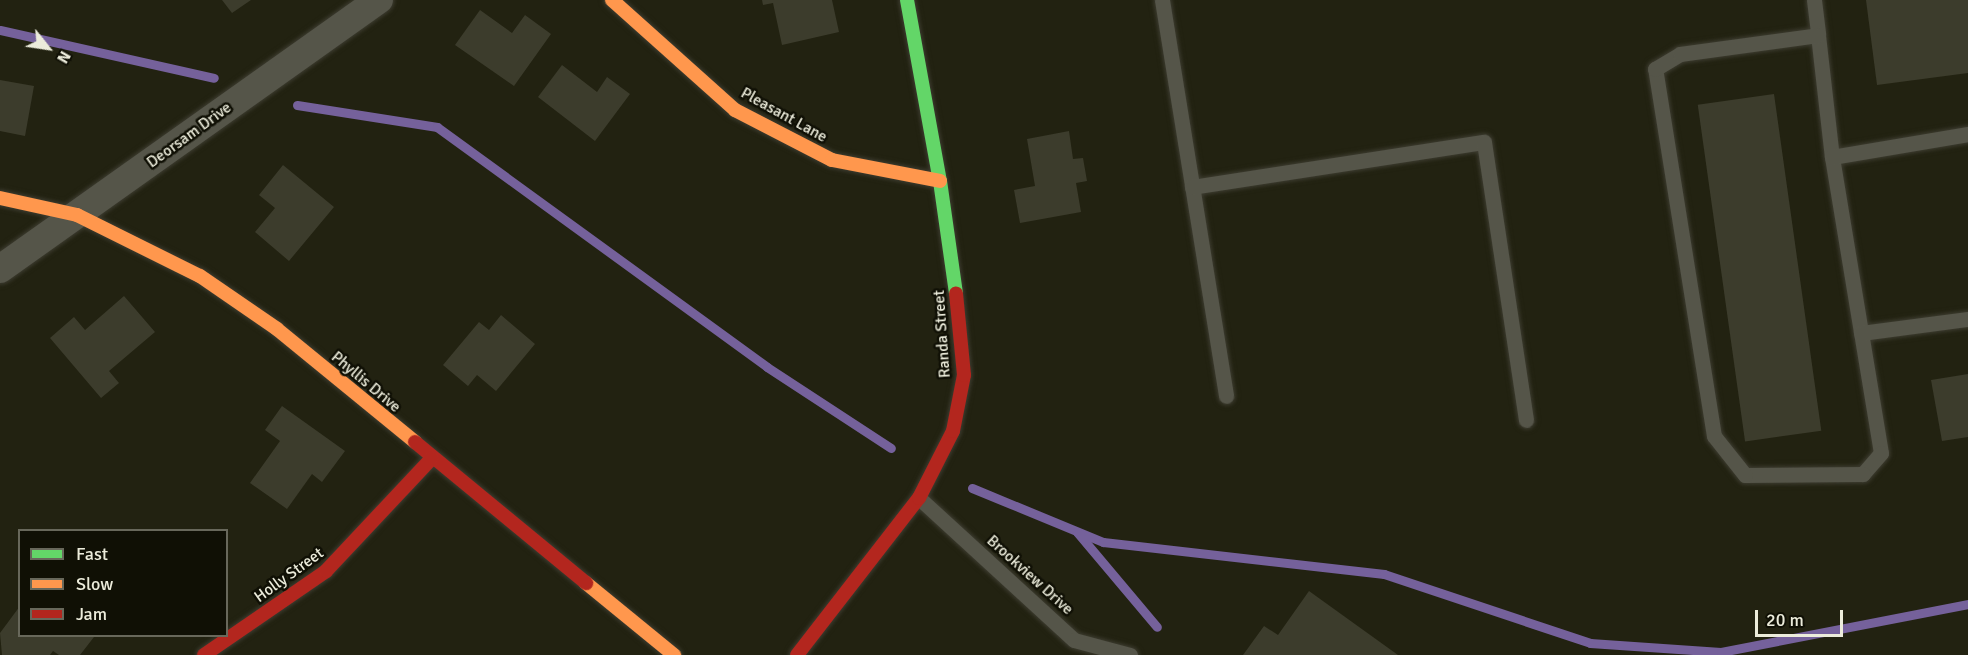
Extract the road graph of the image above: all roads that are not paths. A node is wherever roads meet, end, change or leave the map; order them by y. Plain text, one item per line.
1 (379, 0) edge
2 (612, 0) edge
3 (907, 0) edge
4 (1162, 0) edge
5 (1814, 0) edge
6 (1818, 35) junction
7 (1968, 134) edge
8 (1833, 157) junction
9 (940, 181) junction
10 (1192, 187) junction
11 (0, 198) edge
12 (77, 215) junction
13 (0, 269) edge
14 (1968, 319) edge
15 (1861, 333) junction
16 (1226, 396) dead end
17 (1526, 420) dead end
18 (432, 458) junction
19 (919, 498) junction
20 (204, 655) edge
21 (674, 655) edge
22 (797, 655) edge
23 (1130, 655) edge

1 - 12 street, Deorsam Drive
2 - 9 street, Pleasant Lane
3 - 9 street, Randa Street
4 - 10 lane
5 - 6 lane
6 - 8 lane
6 - 15 lane
7 - 8 lane
8 - 15 lane
9 - 19 street, Randa Street
10 - 16 lane
10 - 17 lane
11 - 12 street, Phyllis Drive
12 - 13 street, Deorsam Drive
12 - 18 street, Phyllis Drive
14 - 15 lane
18 - 20 street, Holly Street
18 - 21 street, Phyllis Drive
19 - 22 street, Randa Street
19 - 23 lane, Brookview Drive

